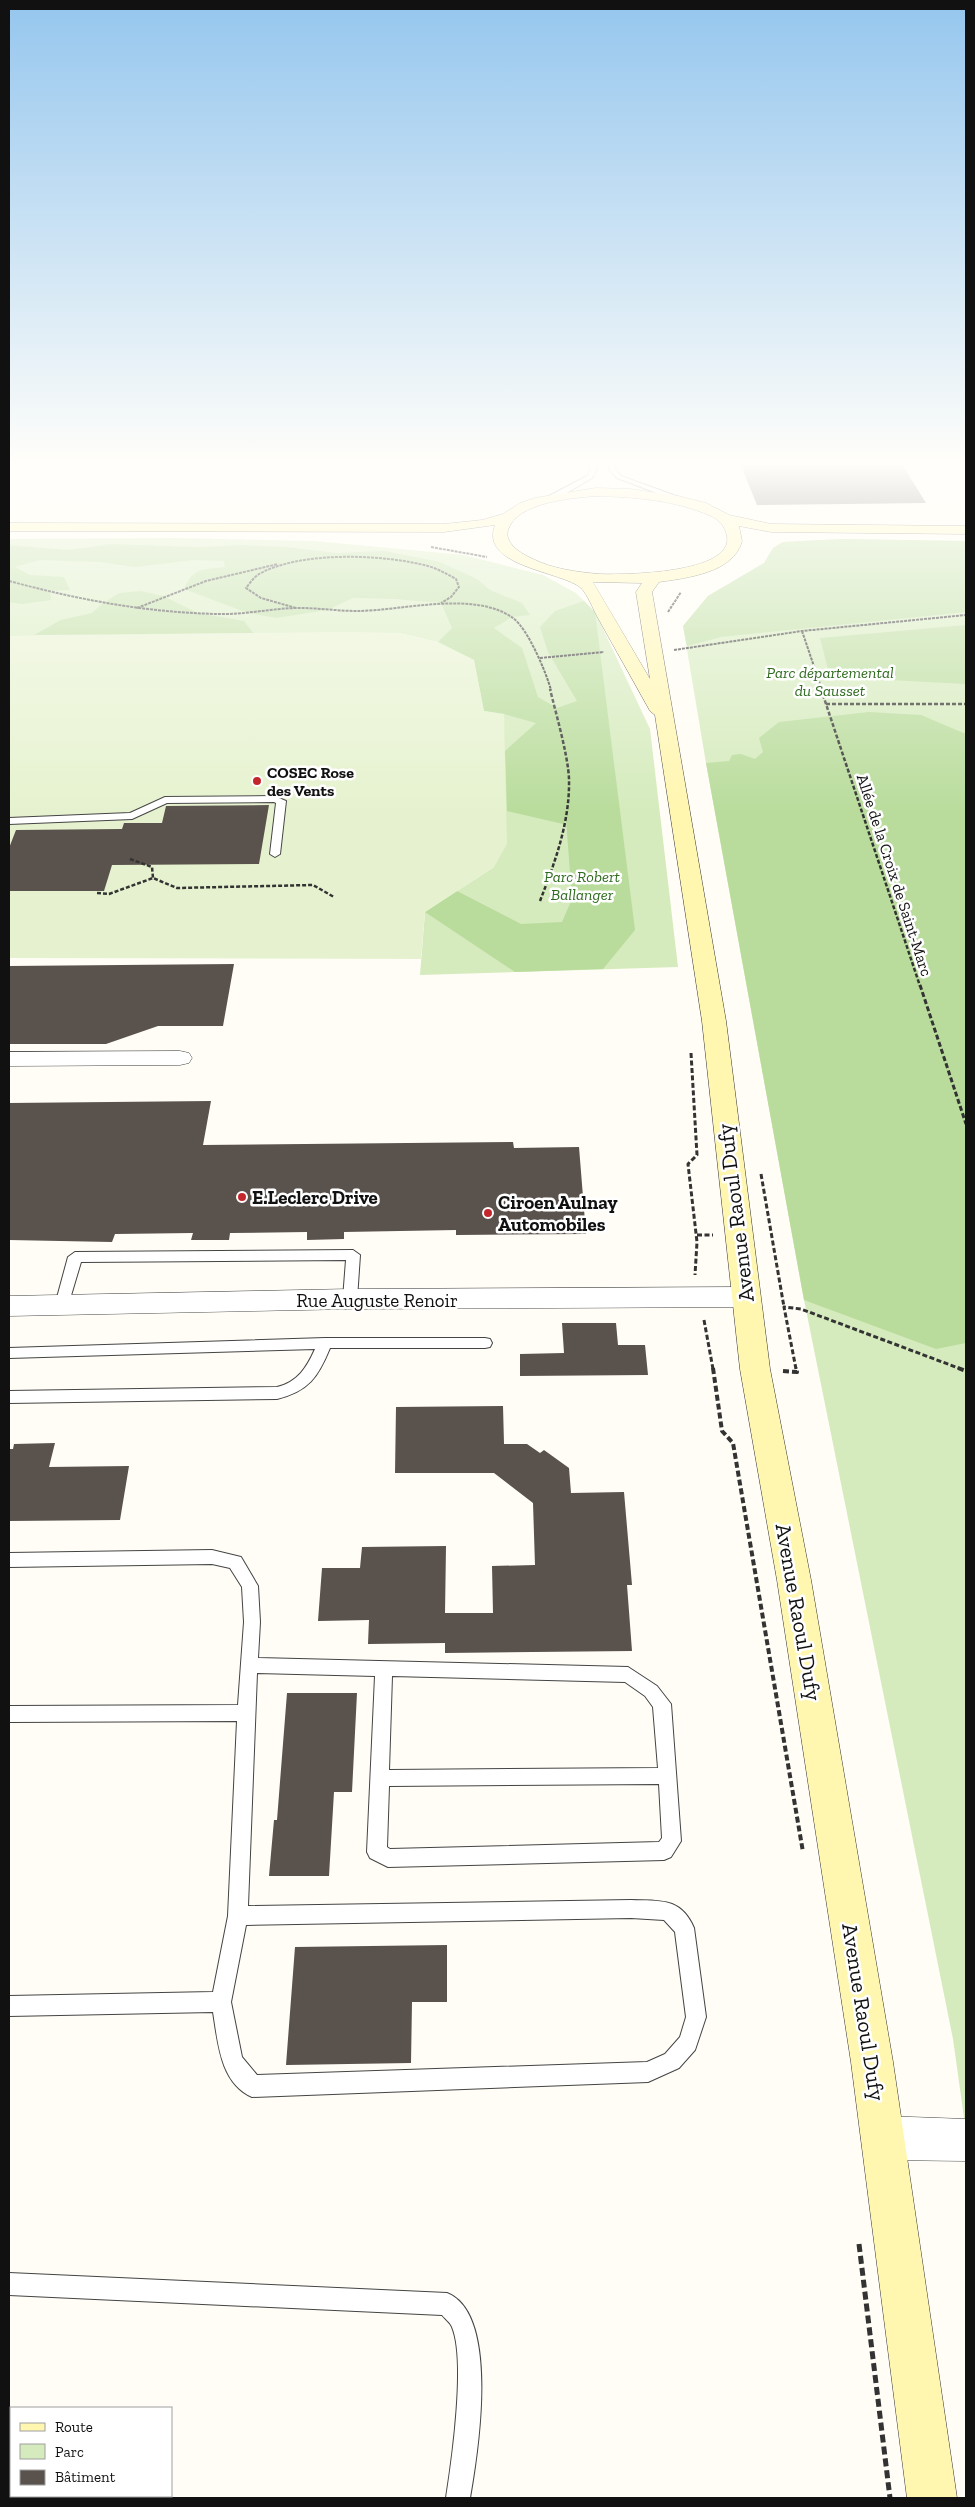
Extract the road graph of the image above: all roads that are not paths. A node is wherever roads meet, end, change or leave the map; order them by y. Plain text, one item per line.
1 (570, 578) edge
2 (603, 578) edge
3 (653, 578) joint
4 (667, 726) junction
5 (9, 821) edge
6 (275, 854) dead end
7 (180, 1058) dead end
8 (9, 1059) edge
9 (745, 1297) junction
10 (350, 1299) junction
11 (62, 1305) junction
12 (9, 1306) edge
13 (485, 1343) dead end
14 (325, 1344) junction
15 (9, 1353) edge
16 (9, 1397) edge
17 (9, 1560) edge
18 (249, 1665) junction
19 (384, 1669) junction
20 (246, 1713) junction
21 (9, 1714) edge
22 (667, 1776) junction
23 (380, 1778) junction
24 (238, 1916) junction
25 (221, 2002) junction
26 (9, 2006) edge
27 (883, 2138) junction
28 (966, 2140) edge
29 (9, 2284) edge
30 (458, 2498) edge
31 (932, 2498) edge

1 - 4 main road, Avenue Raoul Dufy
2 - 3 main road
3 - 4 main road, Avenue Raoul Dufy
4 - 9 main road, Avenue Raoul Dufy
5 - 6 lane
7 - 8 street
9 - 10 street, Rue Auguste Renoir
9 - 27 main road, Avenue Raoul Dufy
10 - 11 street, Rue Auguste Renoir
10 - 11 lane
11 - 12 street, Rue Auguste Renoir
13 - 14 lane
14 - 15 lane
14 - 16 lane
17 - 18 lane
18 - 19 lane
18 - 20 lane
19 - 22 lane
19 - 23 lane
20 - 21 lane
20 - 24 lane
22 - 23 lane
22 - 23 lane
24 - 25 lane
24 - 25 lane
25 - 26 lane
27 - 28 street
27 - 31 main road, Avenue Raoul Dufy
29 - 30 lane

